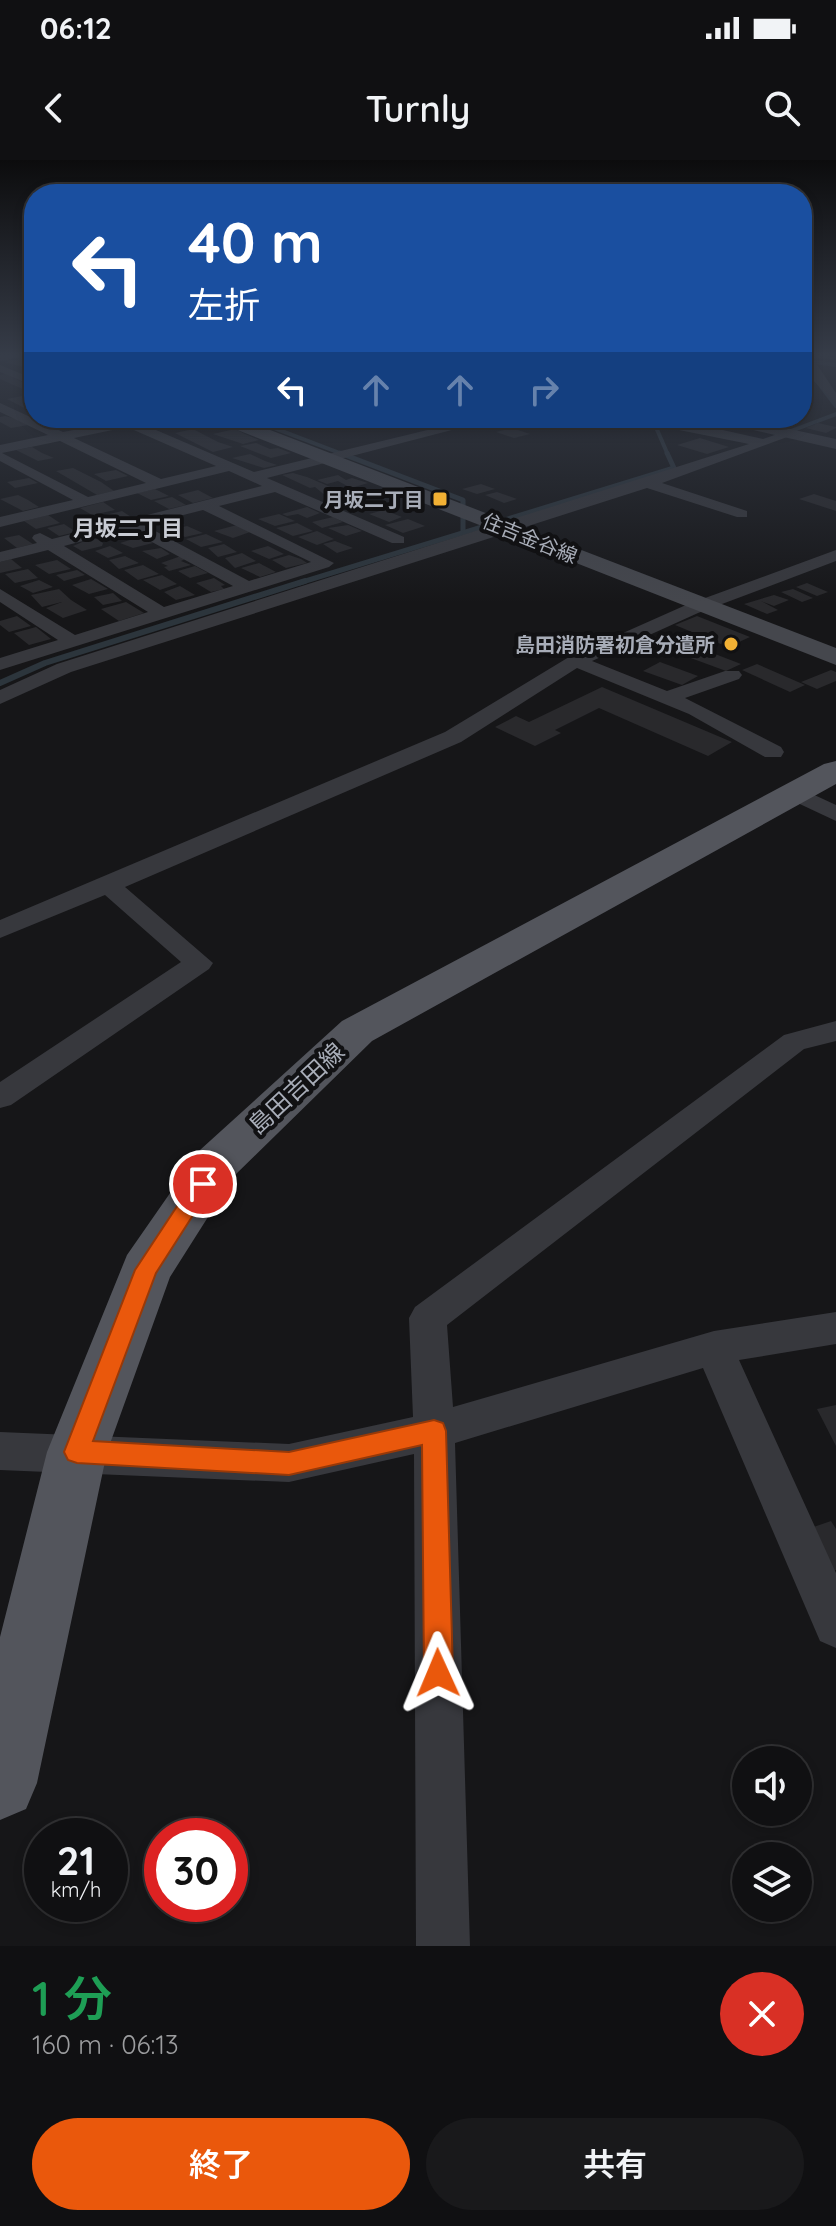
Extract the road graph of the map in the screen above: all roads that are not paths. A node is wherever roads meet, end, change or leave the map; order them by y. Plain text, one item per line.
1 (160, 436) edge
2 (279, 436) edge
3 (418, 436) edge
4 (724, 436) edge
5 (775, 436) edge
6 (809, 436) edge
7 (63, 437) joint
8 (832, 441) edge
9 (758, 442) junction
10 (0, 449) edge
11 (0, 456) edge
12 (339, 456) junction
13 (230, 467) junction
14 (253, 477) junction
15 (647, 483) junction
16 (159, 484) junction
17 (276, 487) junction
18 (87, 502) junction
19 (205, 505) junction
20 (742, 514) dead end
21 (3, 519) edge
22 (474, 520) junction
23 (130, 524) junction
24 (50, 544) junction
25 (369, 549) dead end
26 (836, 555) edge
27 (0, 557) edge
28 (247, 587) junction
29 (0, 594) edge
30 (701, 605) junction
31 (161, 613) junction
32 (70, 640) junction
33 (836, 657) edge
34 (576, 661) junction
35 (0, 664) edge
36 (732, 675) dead end
37 (0, 698) edge
38 (666, 698) junction
39 (810, 782) edge
40 (108, 885) junction
41 (0, 930) edge
42 (836, 1031) edge
43 (0, 1097) edge
44 (836, 1328) edge
45 (714, 1348) junction
46 (434, 1431) junction
47 (0, 1451) edge
48 (77, 1452) junction
49 (836, 1625) edge
50 (0, 1783) edge
51 (443, 1946) edge

1 - 13 street
2 - 12 main road, 住吉金谷線
3 - 12 street
4 - 9 street
5 - 9 street
6 - 8 street
7 - 10 street
7 - 16 street
9 - 15 street
11 - 18 street
12 - 14 street
12 - 22 main road, 住吉金谷線
13 - 14 street
13 - 16 street
14 - 17 street
15 - 20 street
15 - 22 street
16 - 18 street
17 - 19 street
17 - 25 street
18 - 21 street
19 - 23 street
19 - 28 street
21 - 24 street
22 - 30 main road, 住吉金谷線
22 - 37 street
23 - 24 street
23 - 28 street
24 - 27 street
24 - 31 street
26 - 30 street
28 - 31 street
29 - 32 street
30 - 33 main road, 住吉金谷線
30 - 34 street
31 - 32 street
32 - 35 street
34 - 38 street
34 - 40 street
36 - 38 street
38 - 39 street
39 - 48 main road, 島田吉田線
40 - 41 street
40 - 43 street
42 - 46 street
44 - 45 street
45 - 46 street
45 - 49 street
46 - 48 street
46 - 51 street
47 - 48 street
48 - 50 main road, 島田吉田線

